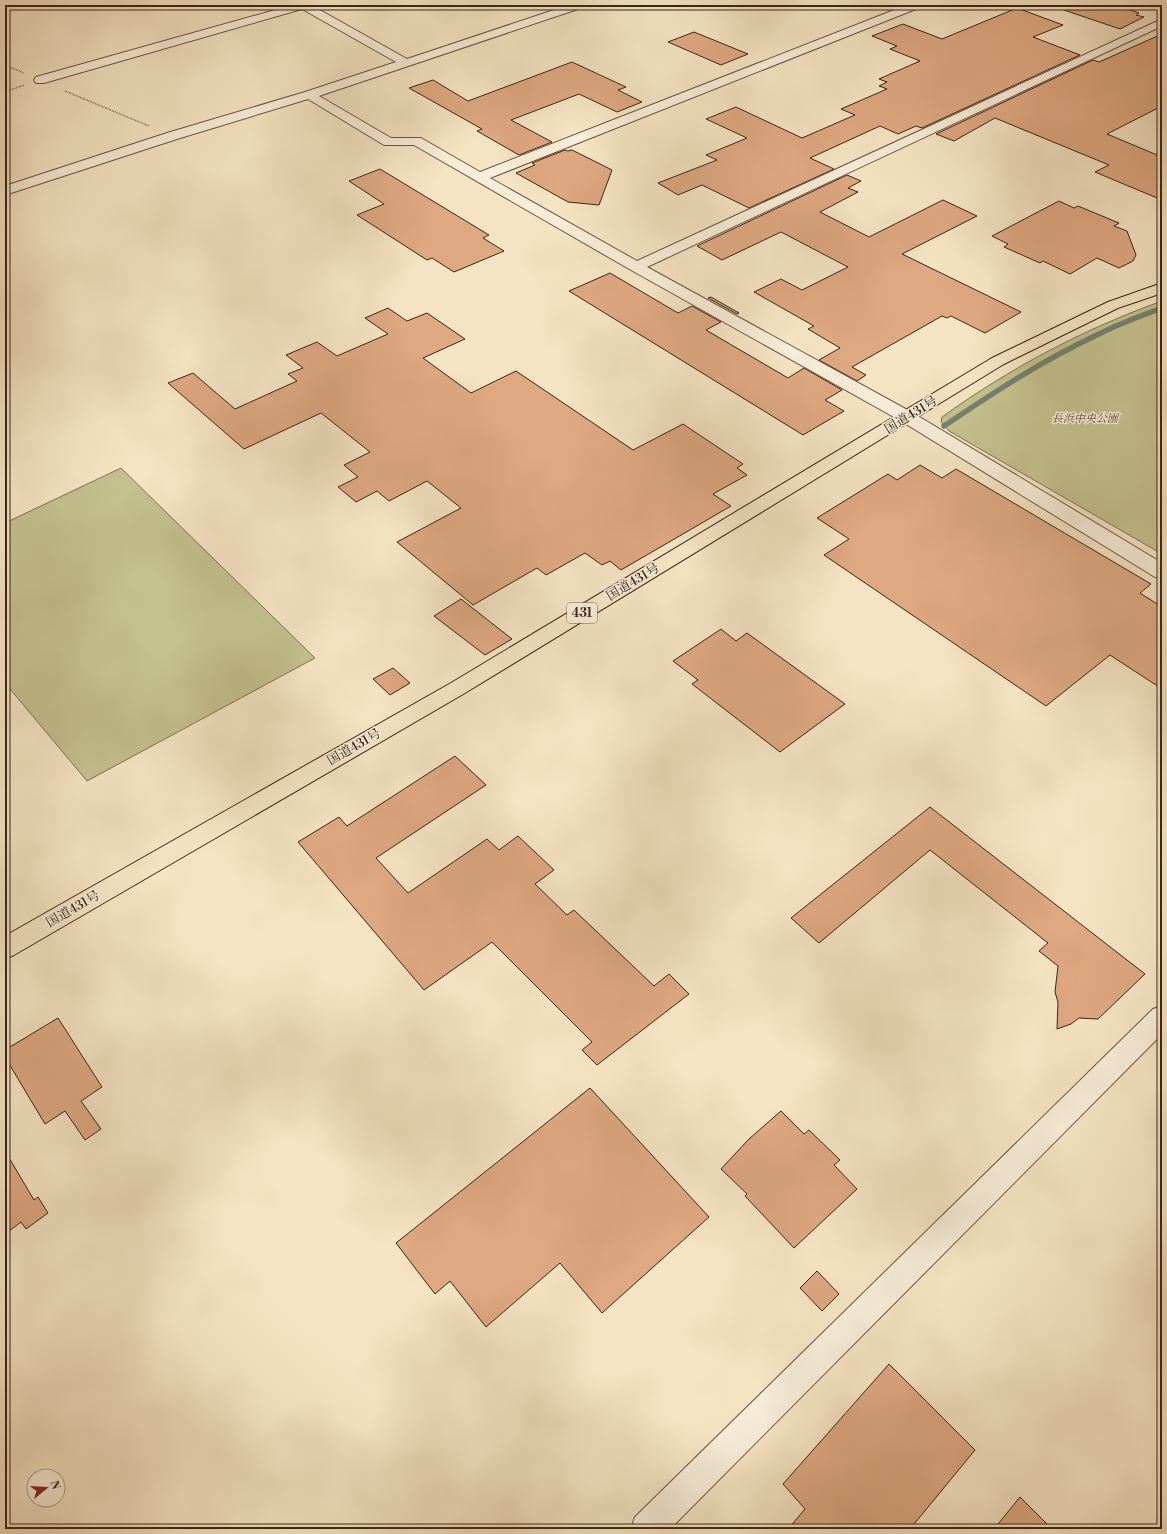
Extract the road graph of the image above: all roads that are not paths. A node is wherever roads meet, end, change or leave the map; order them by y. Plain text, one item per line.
1 (304, 5) edge
2 (580, 5) edge
3 (917, 5) edge
4 (1162, 22) edge
5 (406, 63) junction
6 (40, 80) road end
7 (309, 95) junction
8 (480, 178) junction
9 (5, 191) edge
10 (636, 267) junction
11 (1162, 288) edge
12 (908, 417) junction
13 (1162, 572) edge
14 (5, 948) edge
15 (1162, 1017) edge
16 (647, 1529) edge

1 - 5 street
1 - 6 street
2 - 5 street
3 - 8 street
4 - 10 street
5 - 7 street
7 - 8 street
7 - 9 street
8 - 10 street
10 - 12 street
11 - 12 highway, 国道431号 / 431
12 - 13 street
12 - 14 highway, 国道431号 / 431
15 - 16 street

